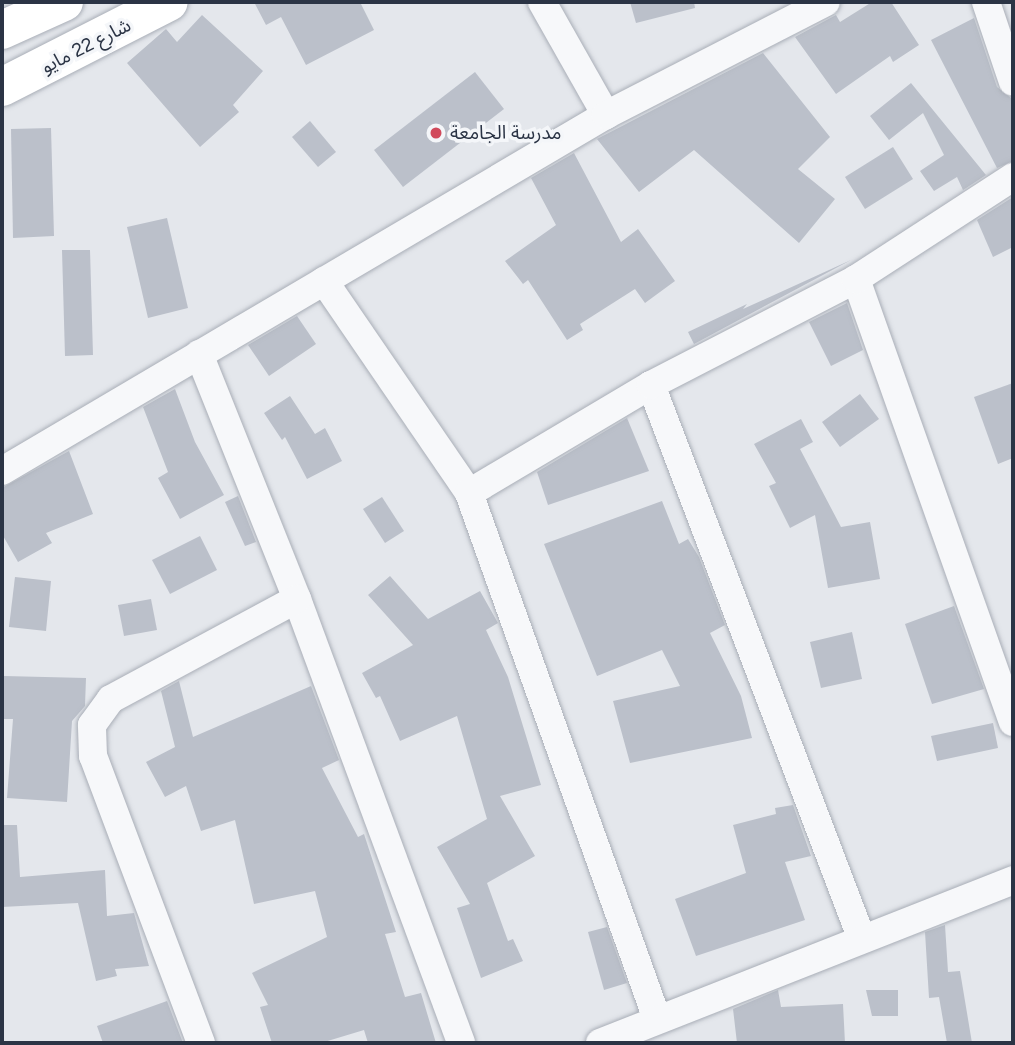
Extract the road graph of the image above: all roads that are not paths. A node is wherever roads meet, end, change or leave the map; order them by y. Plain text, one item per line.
1 (64, 2) edge
2 (169, 2) edge
3 (542, 2) edge
4 (826, 2) edge
5 (986, 2) edge
6 (2, 30) edge
7 (1013, 82) edge
8 (2, 87) edge
9 (606, 115) junction
10 (1013, 177) edge
11 (856, 279) junction
12 (324, 281) junction
13 (199, 354) junction
14 (651, 385) junction
15 (2, 471) edge
16 (469, 493) junction
17 (297, 599) junction
18 (1013, 722) edge
19 (1013, 880) edge
20 (861, 937) junction
21 (657, 1019) junction
22 (201, 1043) edge
23 (461, 1043) edge
24 (600, 1043) edge

1 - 6 main road
2 - 8 main road, شارع 22 مايو
3 - 9 street
4 - 9 street
5 - 7 street
9 - 12 street
10 - 11 street
11 - 14 street
11 - 18 street
12 - 13 street
12 - 16 street
13 - 15 street
13 - 17 street
14 - 16 street
14 - 20 street
16 - 21 street
17 - 22 street
17 - 23 street
19 - 20 street
20 - 21 street
21 - 24 street

